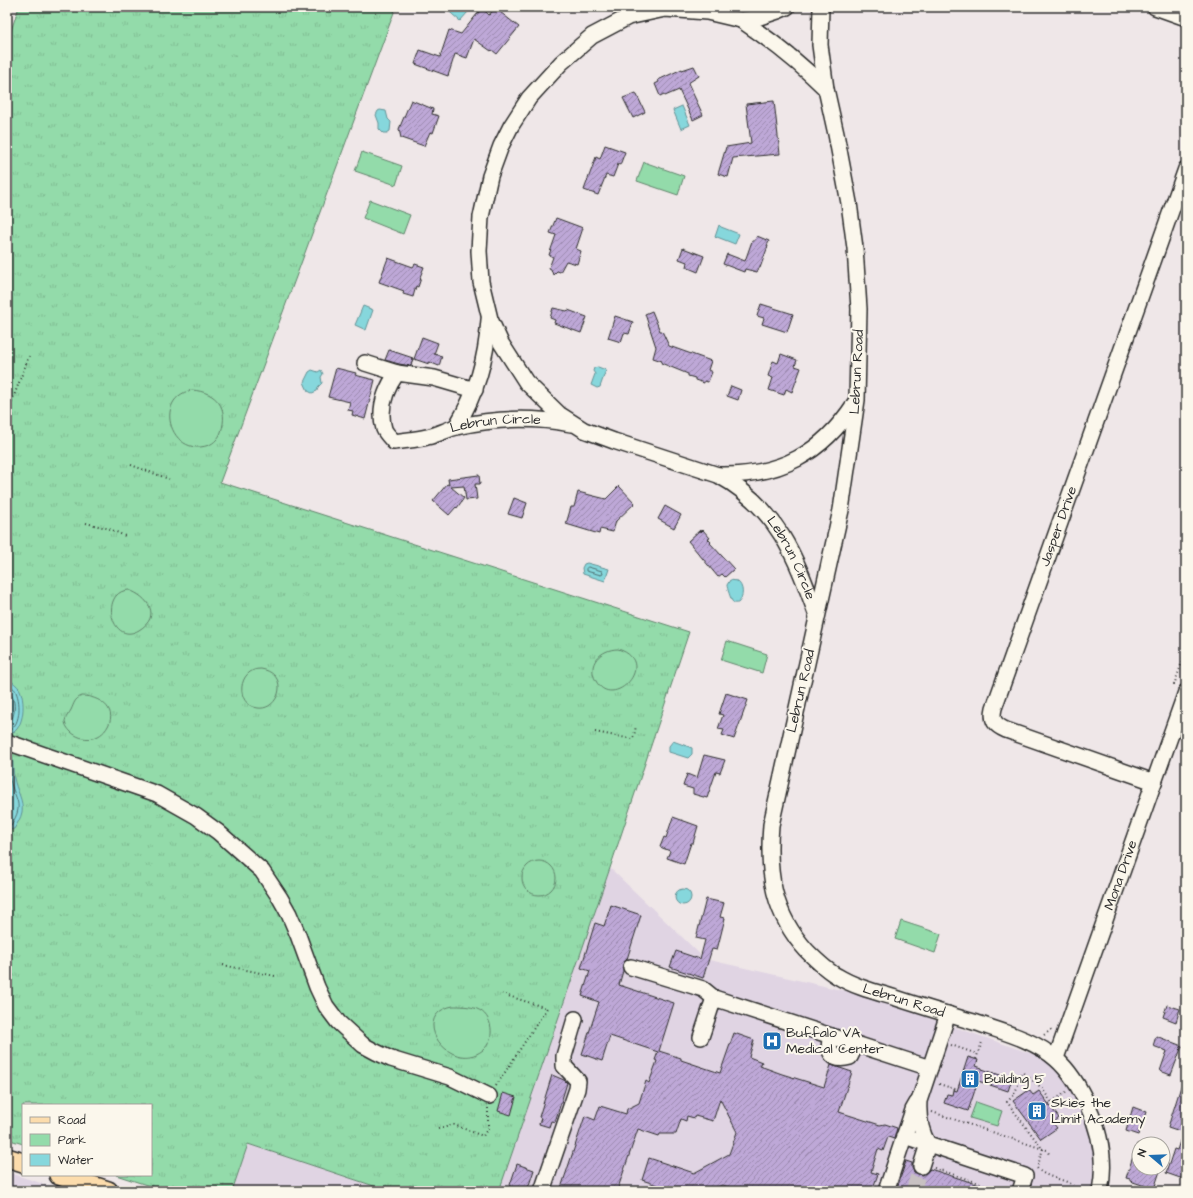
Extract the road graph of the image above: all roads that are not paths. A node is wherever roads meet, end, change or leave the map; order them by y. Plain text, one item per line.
1 (787, 7) edge
2 (820, 7) edge
3 (1155, 7) edge
4 (1172, 10) edge
5 (1186, 18) edge
6 (741, 20) junction
7 (826, 89) junction
8 (1186, 169) edge
9 (490, 319) junction
10 (365, 363) dead end
11 (397, 373) junction
12 (475, 390) junction
13 (857, 400) junction
14 (578, 426) junction
15 (456, 427) junction
16 (718, 475) junction
17 (817, 616) junction
18 (1186, 692) edge
19 (7, 742) edge
20 (1154, 782) junction
21 (630, 967) dead end
22 (714, 998) junction
23 (948, 1014) junction
24 (575, 1019) dead end
25 (700, 1037) dead end
26 (1056, 1058) junction
27 (930, 1068) junction
28 (489, 1096) road end
29 (924, 1106) junction
30 (904, 1136) junction
31 (928, 1144) junction
32 (7, 1158) edge
33 (22, 1163) edge
34 (924, 1166) tunnel mouth
35 (62, 1176) edge
36 (108, 1191) edge
37 (542, 1191) edge
38 (886, 1191) edge
39 (1020, 1191) edge
40 (1100, 1191) edge

1 - 6 street, Lebrun Circle
2 - 7 street, Lebrun Road
3 - 4 street
4 - 5 street
6 - 7 street, Lebrun Circle
6 - 9 street, Lebrun Circle
7 - 13 street, Lebrun Road
8 - 20 street, Jasper Drive
9 - 12 street, Lebrun Circle
9 - 14 street, Lebrun Circle
10 - 11 street
11 - 12 street
11 - 15 street
12 - 15 street, Lebrun Circle
13 - 16 street, Lebrun Circle
13 - 17 street, Lebrun Road
14 - 15 street, Lebrun Circle
14 - 16 street, Lebrun Circle
16 - 17 street, Lebrun Circle
17 - 23 street, Lebrun Road
18 - 20 street, Mona Drive
19 - 28 street
20 - 26 street, Mona Drive
21 - 22 street
22 - 25 street
22 - 27 street
23 - 26 street, Lebrun Road
23 - 27 street
24 - 37 street
26 - 40 street, Lebrun Road
27 - 29 street
29 - 30 street
29 - 31 street
30 - 31 street
30 - 38 street
31 - 34 street
31 - 39 street
32 - 33 main road
35 - 36 main road

